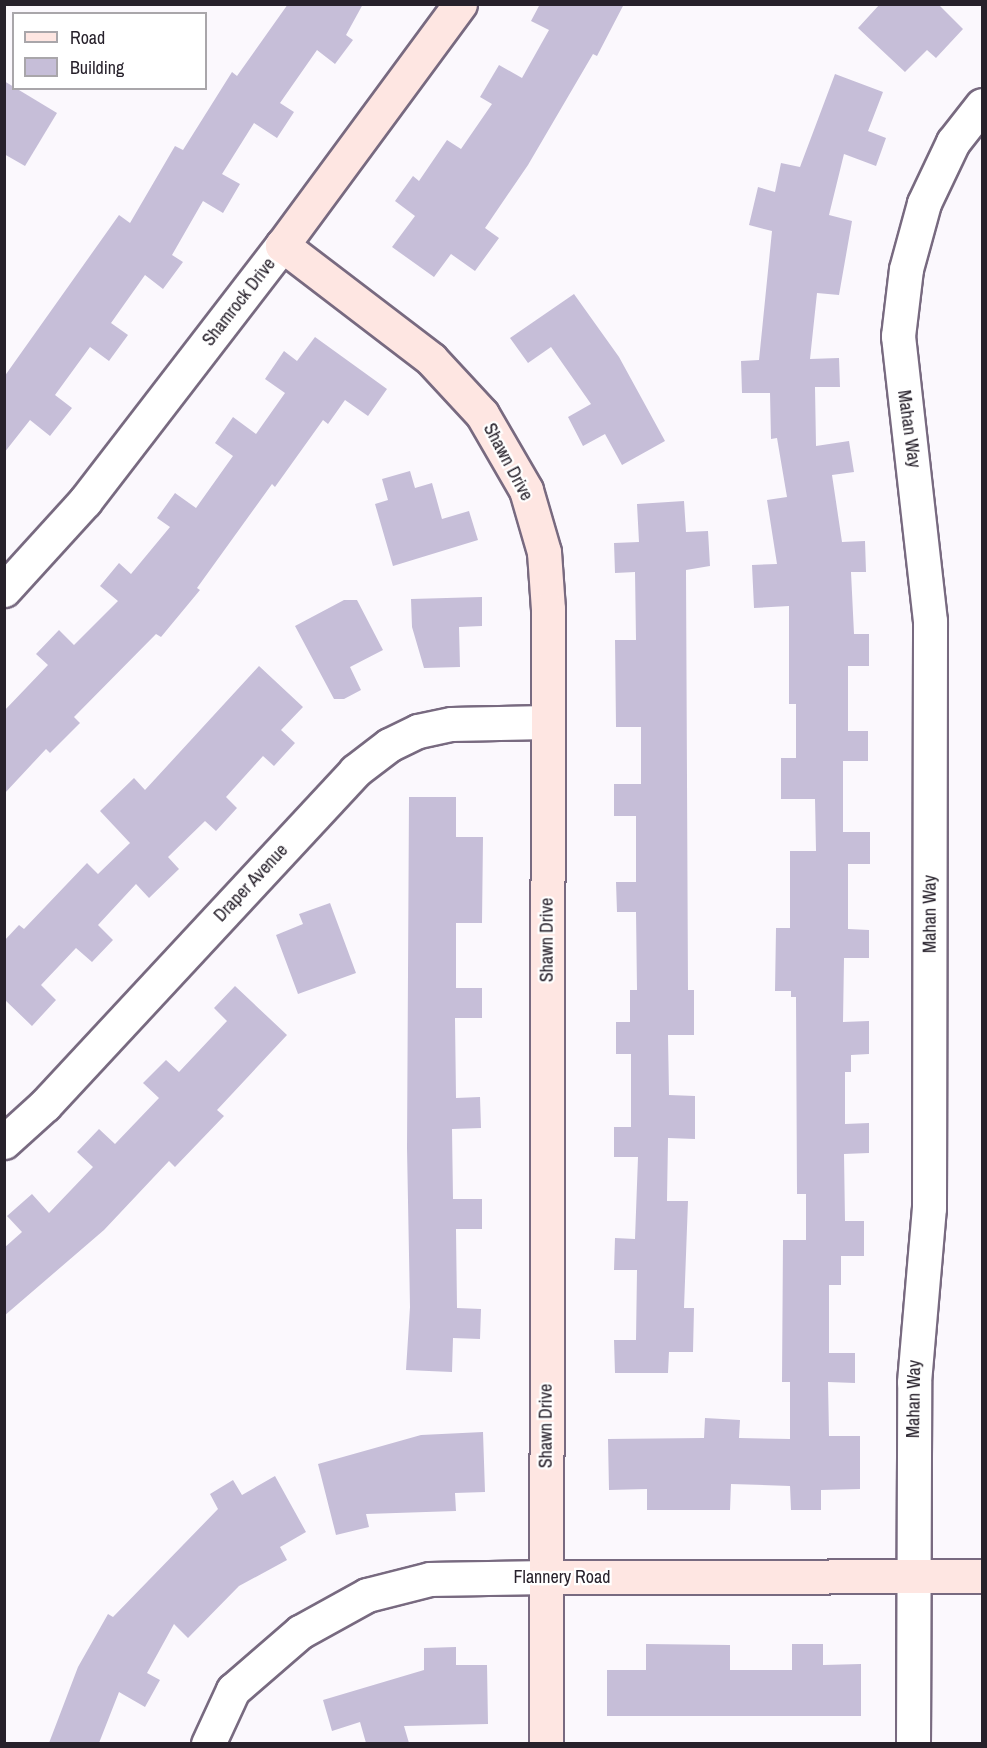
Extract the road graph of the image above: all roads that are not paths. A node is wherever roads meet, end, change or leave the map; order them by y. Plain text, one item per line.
1 (460, 4) edge
2 (982, 105) edge
3 (282, 245) junction
4 (4, 590) edge
5 (547, 722) junction
6 (4, 1142) edge
7 (914, 1575) junction
8 (982, 1576) edge
9 (546, 1577) junction
10 (208, 1743) edge
11 (546, 1743) edge
12 (913, 1743) edge

1 - 3 street, Shamrock Drive
2 - 7 street, Mahan Way
3 - 4 street, Shamrock Drive
3 - 5 street, Shawn Drive
5 - 6 street, Draper Avenue
5 - 9 street, Shawn Drive
7 - 8 street, Flannery Road
7 - 9 street, Flannery Road
7 - 12 street, Mahan Way
9 - 10 street, Flannery Road
9 - 11 street, Shawn Drive

